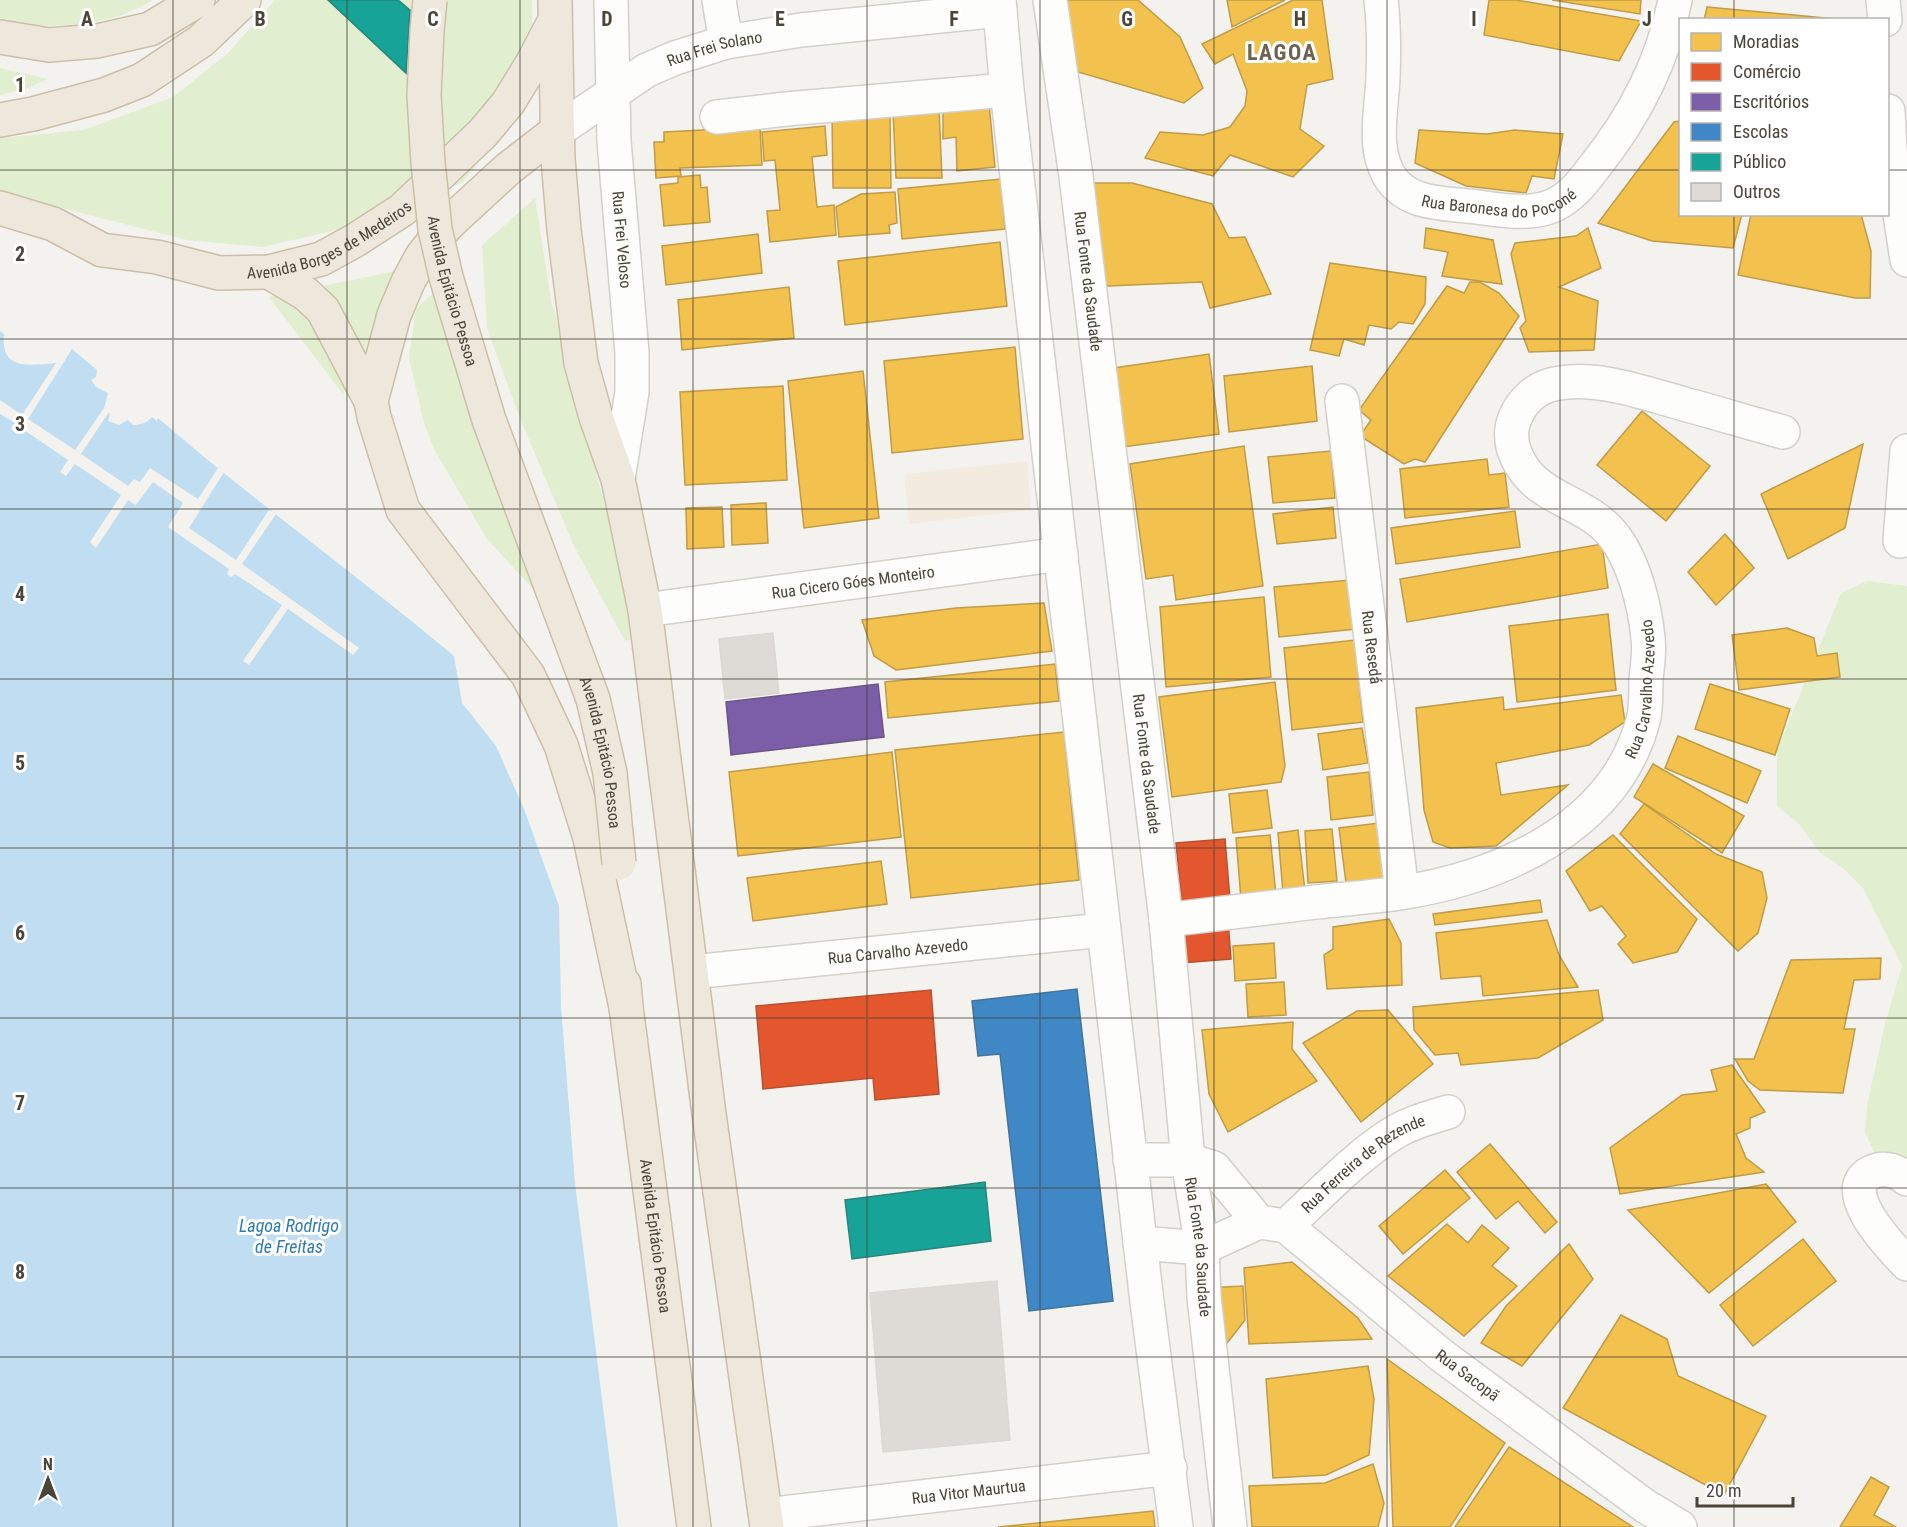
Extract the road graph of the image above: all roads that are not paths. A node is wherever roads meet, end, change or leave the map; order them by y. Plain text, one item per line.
1 (198, 0) edge
2 (244, 0) edge
3 (430, 0) edge
4 (611, 0) edge
5 (719, 0) edge
6 (1050, 0) edge
7 (1381, 0) edge
8 (1675, 0) edge
9 (1883, 0) edge
10 (999, 5) edge
11 (556, 8) edge
12 (1885, 18) edge
13 (0, 37) edge
14 (726, 42) junction
15 (1007, 90) junction
16 (613, 91) junction
17 (717, 117) dead end
18 (0, 120) edge
19 (557, 131) junction
20 (1889, 131) edge
21 (0, 208) edge
22 (1907, 260) edge
23 (269, 272) junction
24 (371, 401) junction
25 (1342, 401) dead end
26 (1783, 432) dead end
27 (1907, 452) edge
28 (618, 479) junction
29 (1900, 541) dead end
30 (1061, 554) junction
31 (645, 610) junction
32 (1402, 892) junction
33 (1166, 920) junction
34 (1103, 930) junction
35 (692, 972) junction
36 (626, 1007) junction
37 (1448, 1112) dead end
38 (1130, 1160) junction
39 (1188, 1160) junction
40 (1907, 1179) edge
41 (1272, 1224) junction
42 (1140, 1243) junction
43 (1202, 1248) junction
44 (1907, 1264) edge
45 (1170, 1468) junction
46 (767, 1521) edge
47 (694, 1527) edge
48 (1176, 1527) edge
49 (1230, 1527) edge
50 (1680, 1527) edge

1 - 13 highway
2 - 18 highway
3 - 36 highway, Avenida Epitácio Pessoa, bridge
4 - 16 street, Rua Frei Veloso
5 - 14 street
6 - 33 street, Rua Fonte da Saudade
7 - 8 street, Rua Baronesa do Poconé
9 - 12 street
10 - 14 street, Rua Frei Solano
10 - 15 street
11 - 19 highway
11 - 23 highway, Avenida Borges de Medeiros
14 - 16 street, Rua Frei Solano
15 - 17 street
15 - 30 street
16 - 19 street, Rua Frei Solano
16 - 28 street, Rua Frei Veloso
19 - 24 highway
19 - 28 highway
20 - 22 street
21 - 23 highway, Avenida Borges de Medeiros
23 - 24 highway
24 - 36 highway
25 - 32 street, Rua Resedá
26 - 32 street, Rua Carvalho Azevedo
27 - 29 street
28 - 31 highway
30 - 31 street, Rua Cicero Góes Monteiro
30 - 34 street
31 - 35 highway
32 - 33 street, Rua Carvalho Azevedo
33 - 39 street, Rua Fonte da Saudade
34 - 35 street, Rua Carvalho Azevedo
34 - 38 street
35 - 46 highway
36 - 47 highway, Avenida Epitácio Pessoa
37 - 41 street, Rua Ferreira de Rezende
38 - 39 street, Rua Sacopã
38 - 42 street
39 - 41 street, Rua Sacopã
39 - 43 street, Rua Fonte da Saudade
40 - 44 street
41 - 43 street
41 - 50 street, Rua Sacopã
42 - 43 street
42 - 45 street
43 - 49 street, Rua Fonte da Saudade
45 - 46 street, Rua Vitor Maurtua
45 - 48 street

